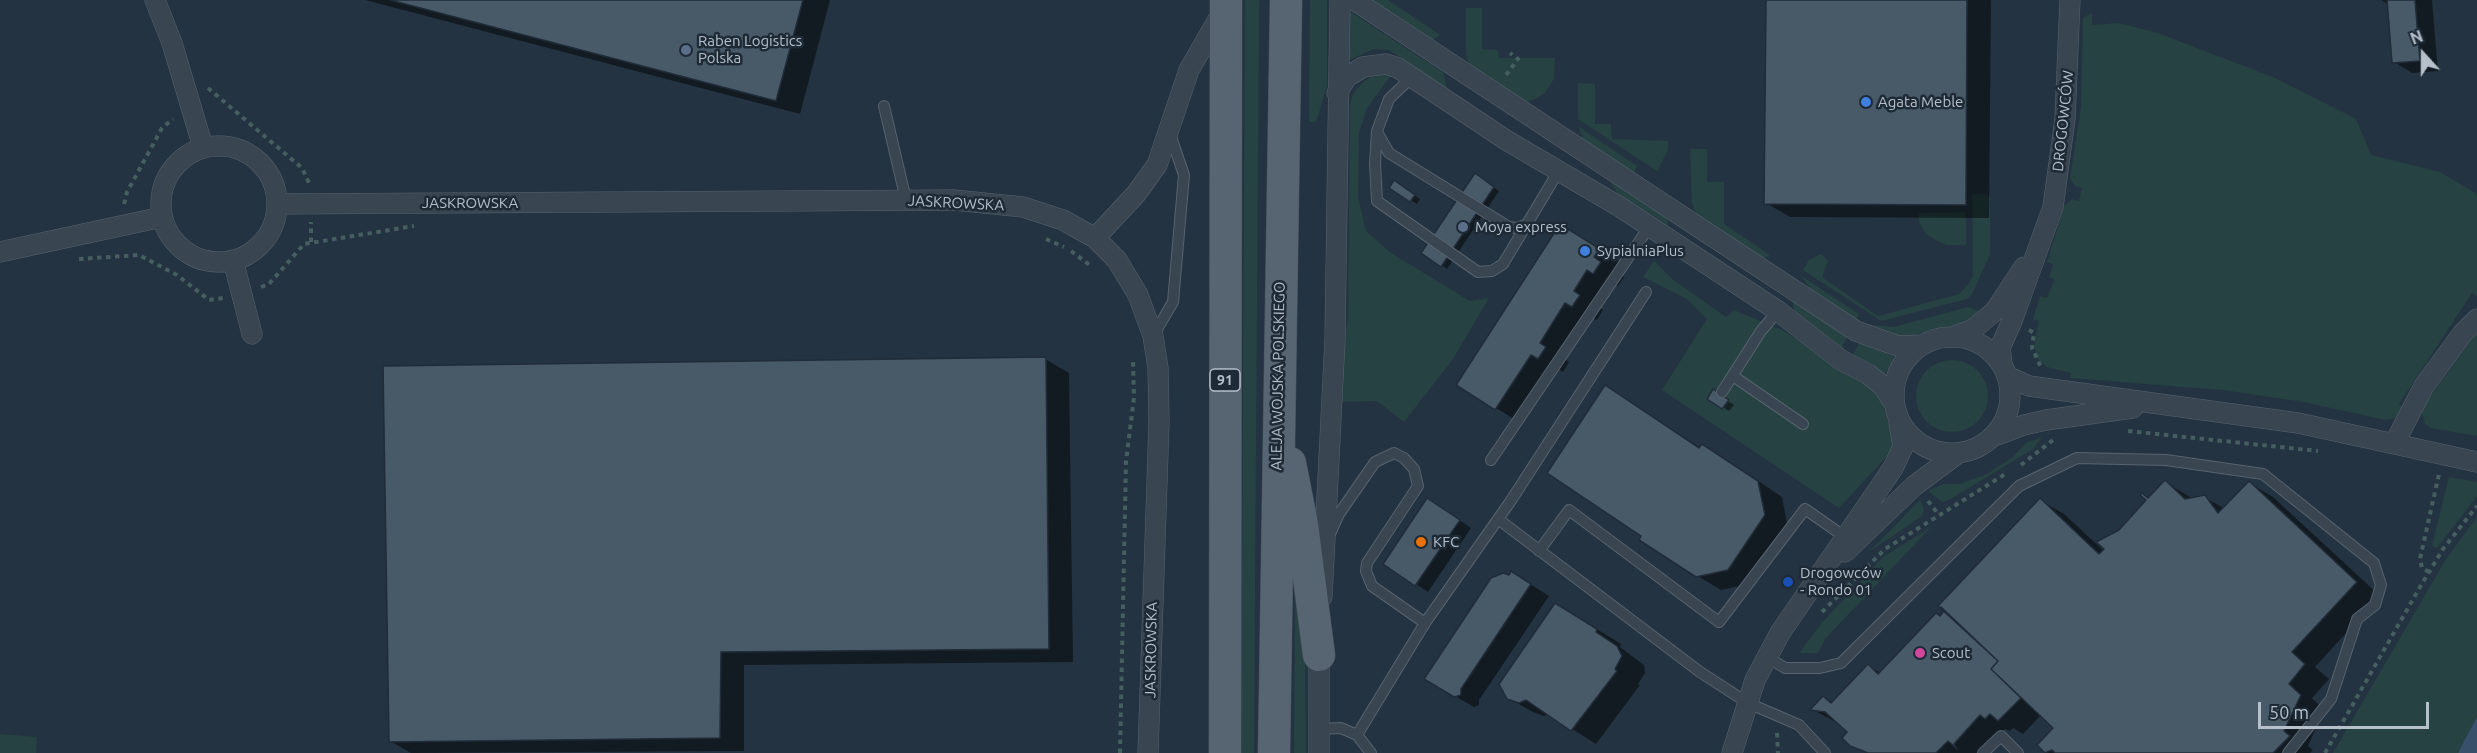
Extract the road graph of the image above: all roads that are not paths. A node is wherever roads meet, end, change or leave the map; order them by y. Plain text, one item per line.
1 (155, 0) edge
2 (1286, 0) edge
3 (1340, 0) edge
4 (1354, 0) edge
5 (2070, 0) edge
6 (1226, 3) edge
7 (1412, 77) junction
8 (1337, 93) junction
9 (884, 106) dead end
10 (1169, 131) junction
11 (1377, 131) junction
12 (203, 147) junction
13 (1558, 171) junction
14 (906, 200) junction
15 (277, 204) junction
16 (162, 217) junction
17 (1527, 224) junction
18 (1649, 226) junction
19 (1095, 238) junction
20 (2042, 240) junction
21 (0, 252) edge
22 (233, 260) junction
23 (1646, 292) dead end
24 (1778, 311) junction
25 (2477, 320) edge
26 (252, 334) dead end
27 (1153, 336) junction
28 (1955, 336) junction
29 (1921, 345) junction
30 (2004, 370) junction
31 (1733, 376) junction
32 (1722, 392) dead end
33 (1278, 398) junction
34 (1893, 402) junction
35 (2157, 405) junction
36 (1899, 423) junction
37 (1803, 424) dead end
38 (1992, 438) junction
39 (2394, 444) junction
40 (1957, 454) junction
41 (1491, 460) dead end
42 (2469, 461) edge
43 (1497, 519) junction
44 (1845, 537) junction
45 (1326, 546) junction
46 (1539, 551) junction
47 (1817, 578) junction
48 (1425, 623) junction
49 (1319, 655) junction
50 (1767, 657) junction
51 (1748, 703) junction
52 (1319, 729) junction
53 (1356, 735) junction
54 (1148, 753) edge
55 (1225, 753) edge
56 (1274, 753) edge
57 (1319, 753) edge
58 (1371, 753) edge
59 (1732, 753) edge
60 (1825, 753) edge
61 (1983, 753) edge
62 (2018, 753) edge
63 (2288, 753) edge

1 - 12 street
2 - 33 main road, ALEJA WOJSKA POLSKIEGO
3 - 8 street
4 - 29 street
5 - 20 street, DROGOWCÓW
6 - 10 street
6 - 55 main road, 91
7 - 8 street
7 - 11 lane
7 - 13 street
8 - 45 street
9 - 14 lane
10 - 19 street
10 - 27 lane
11 - 17 lane
11 - 17 lane
12 - 15 street
12 - 16 street
13 - 17 lane
13 - 18 street
14 - 15 street, JASKROWSKA
14 - 19 street, JASKROWSKA
15 - 22 street
16 - 21 street
16 - 22 street
18 - 24 street
18 - 41 lane
19 - 27 street, JASKROWSKA
20 - 28 street, DROGOWCÓW
20 - 30 street, DROGOWCÓW
22 - 26 street
23 - 43 lane
24 - 31 lane
24 - 34 street
25 - 39 street
27 - 54 street, JASKROWSKA
28 - 29 street
28 - 30 street
29 - 34 street
30 - 35 street
30 - 38 street
31 - 32 lane
31 - 37 lane
33 - 49 main road
33 - 56 main road, ALEJA WOJSKA POLSKIEGO
34 - 36 street
35 - 38 street
35 - 39 street
36 - 40 street
36 - 44 street
38 - 40 street
39 - 42 street
40 - 47 street
43 - 46 lane
43 - 48 lane
44 - 46 lane
44 - 47 street
45 - 48 lane
45 - 49 street
46 - 51 lane
47 - 50 street
48 - 53 lane
49 - 52 street
50 - 51 street
50 - 63 lane
51 - 59 street
51 - 60 lane
52 - 53 lane
52 - 57 street
53 - 58 lane
61 - 62 lane

